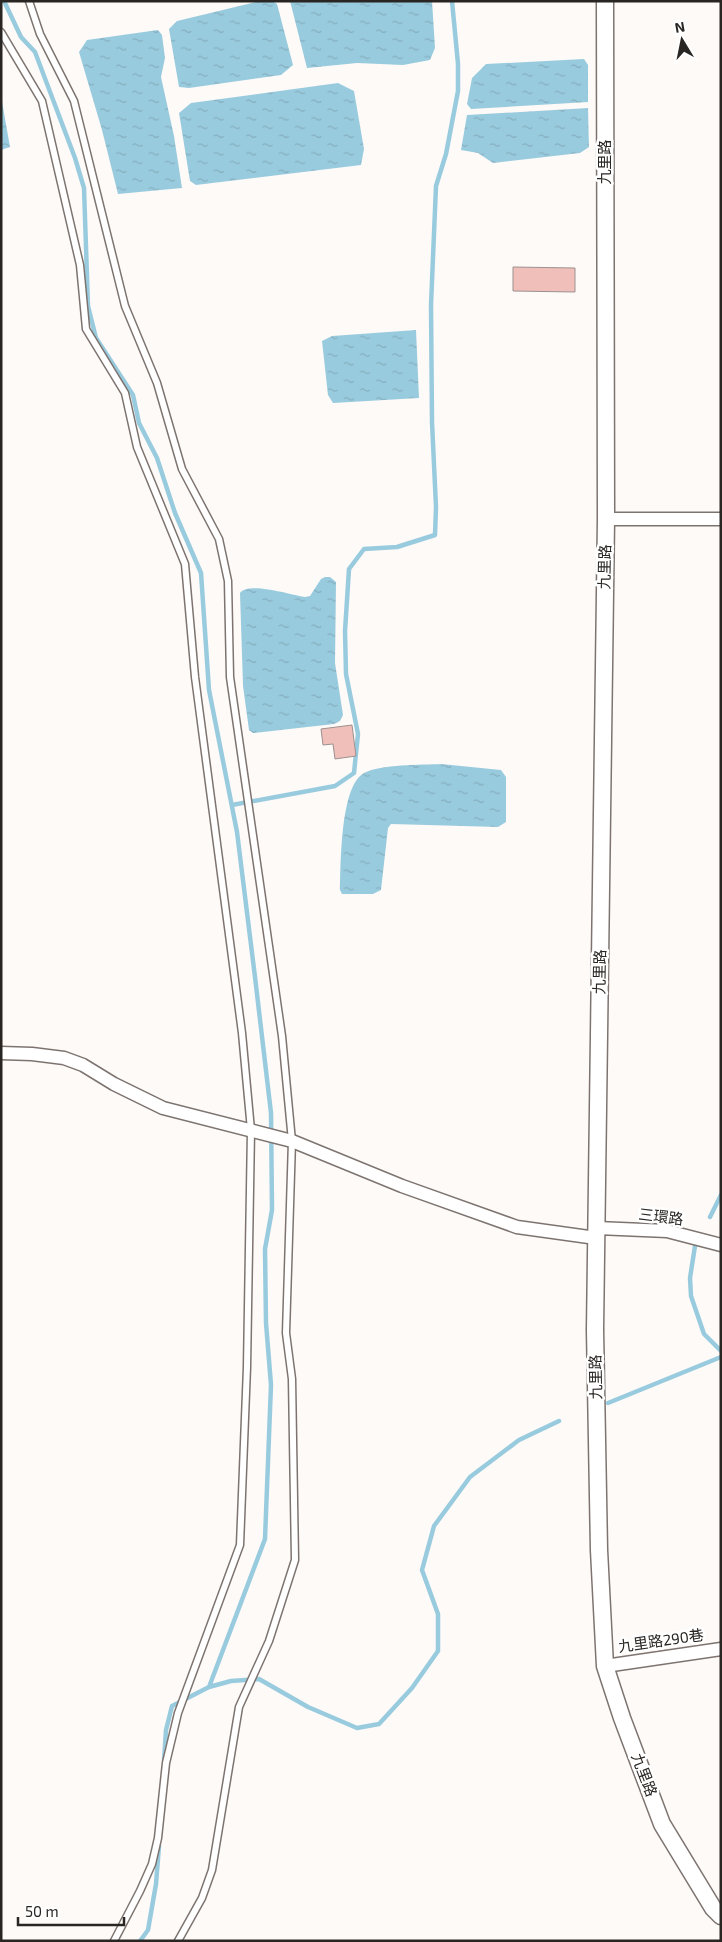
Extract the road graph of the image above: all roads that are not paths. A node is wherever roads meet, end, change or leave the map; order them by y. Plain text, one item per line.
1 (29, 1) edge
2 (605, 1) edge
3 (1, 32) edge
4 (606, 519) junction
5 (721, 519) edge
6 (1, 1053) edge
7 (251, 1130) junction
8 (292, 1141) junction
9 (597, 1233) junction
10 (721, 1245) edge
11 (721, 1649) edge
12 (605, 1666) junction
13 (721, 1916) edge
14 (114, 1941) edge
15 (178, 1941) edge

1 - 8 lane
2 - 4 street, 九里路
3 - 7 lane
4 - 5 street
4 - 9 street, 九里路
6 - 7 street, 三環路
7 - 8 street, 三環路
7 - 14 lane
8 - 9 street, 三環路
8 - 15 lane
9 - 10 street, 三環路
9 - 12 street, 九里路
11 - 12 street, 九里路290巷
12 - 13 street, 九里路

